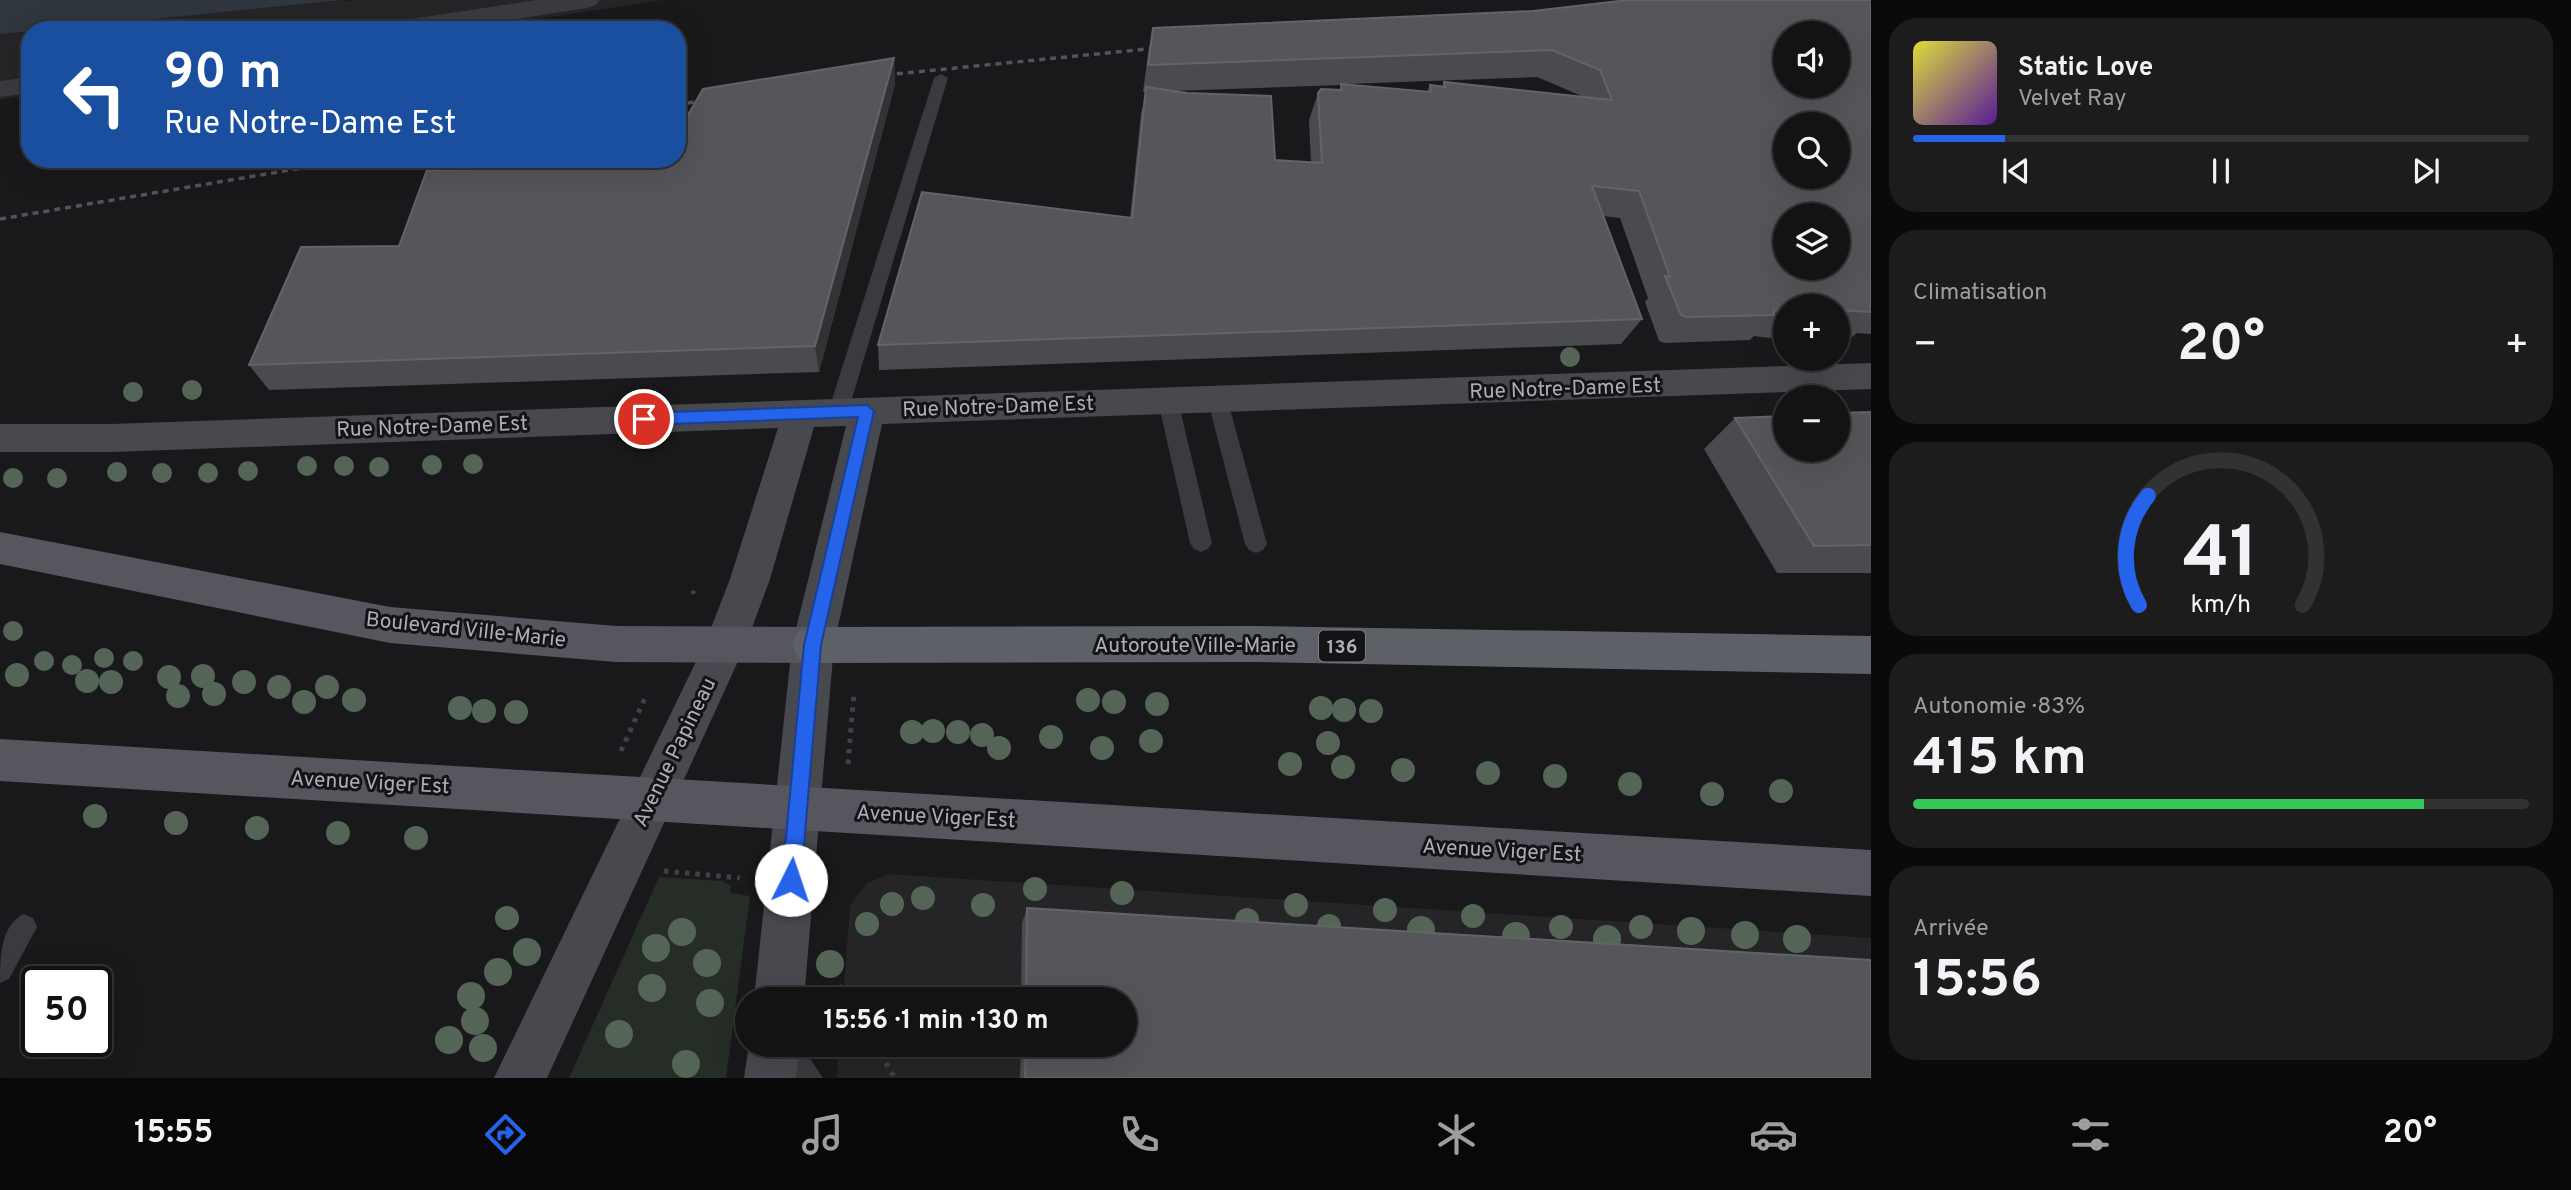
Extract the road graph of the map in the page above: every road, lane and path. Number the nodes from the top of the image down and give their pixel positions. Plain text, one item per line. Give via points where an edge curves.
1 (587, 0) edge
2 (450, 21) edge
3 (940, 78) dead end
4 (21, 86) edge
5 (0, 89) edge
6 (1871, 376) edge
7 (1217, 398) junction
8 (1168, 401) junction
9 (853, 411) junction
10 (800, 414) junction
11 (0, 438) edge
12 (1201, 543) dead end
13 (1256, 544) dead end
14 (0, 548) edge
15 (694, 586) dead end
16 (693, 594) dead end
17 (725, 644) junction
18 (813, 645) junction
19 (1871, 654) edge
20 (854, 693) dead end
21 (646, 696) dead end
22 (621, 751) dead end
23 (0, 760) edge
24 (848, 764) dead end
25 (652, 800) junction
26 (796, 809) junction
27 (660, 870) dead end
28 (1871, 873) edge
29 (740, 878) dead end
30 (24, 927) dead end
31 (0, 970) edge
32 (780, 987) edge
33 (773, 1057) edge
34 (793, 1057) edge
35 (882, 1057) edge
36 (520, 1078) edge
37 (770, 1078) edge
38 (809, 1078) edge
39 (895, 1078) edge

1 - 2 street
3 - 9 lane
4 - 5 street
6 - 7 main road, Rue Notre-Dame Est
7 - 8 main road, Rue Notre-Dame Est
7 - 13 lane
8 - 9 main road, Rue Notre-Dame Est
8 - 12 lane
9 - 10 main road, Rue Notre-Dame Est
9 - 18 main road
10 - 11 main road, Rue Notre-Dame Est
10 - 17 main road, Avenue Papineau via 750,579
14 - 17 main road, Boulevard Ville-Marie via 390,625 615,644
15 - 16 path
17 - 18 main road, Boulevard Ville-Marie
17 - 25 main road, Avenue Papineau
18 - 19 highway, Autoroute Ville-Marie / 136 via 1255,644
18 - 26 main road
20 - 24 path
21 - 22 path
23 - 25 main road, Avenue Viger Est
25 - 26 main road, Avenue Viger Est
25 - 36 main road, Avenue Papineau
26 - 28 main road, Avenue Viger Est
26 - 32 main road
27 - 29 path
30 - 31 lane
33 - 37 main road
34 - 38 lane
35 - 39 path

